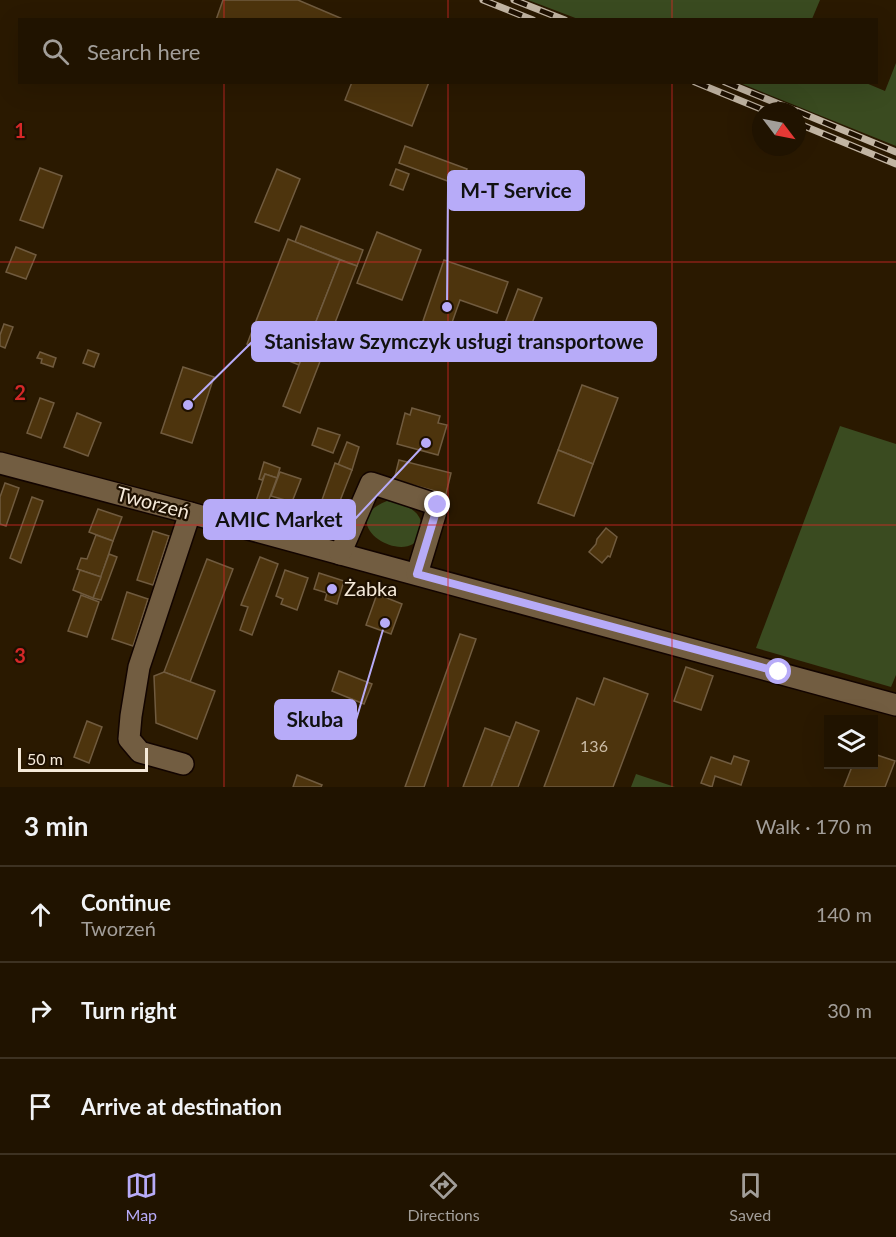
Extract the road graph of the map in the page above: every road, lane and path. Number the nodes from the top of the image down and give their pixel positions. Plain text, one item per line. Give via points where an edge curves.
1 (0, 463) edge
2 (190, 513) junction
3 (340, 554) junction
4 (417, 574) junction
5 (896, 705) edge
6 (183, 764) dead end

1 - 2 street, Tworzeń
2 - 3 street, Tworzeń
2 - 6 street via 139,667 129,739 141,752
3 - 4 street, Tworzeń
3 - 4 street via 371,483 438,505
4 - 5 street, Tworzeń

